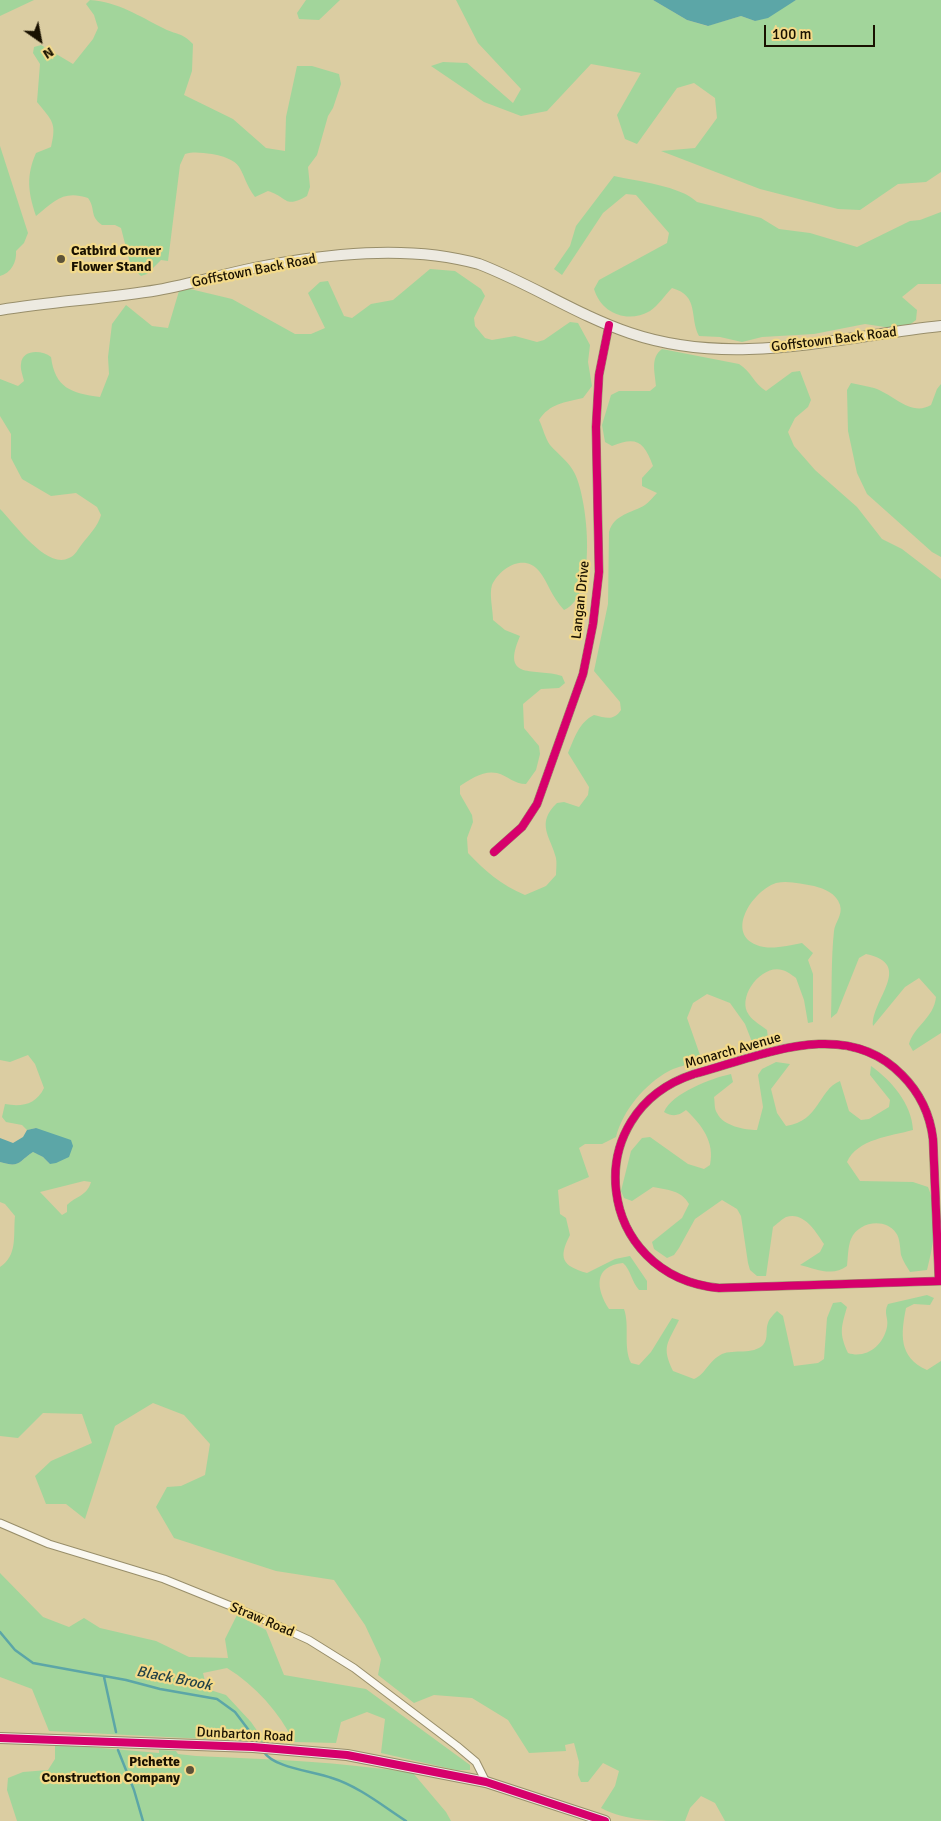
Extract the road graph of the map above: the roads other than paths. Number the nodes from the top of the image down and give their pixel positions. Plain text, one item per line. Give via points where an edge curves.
1 (0, 310) edge
2 (609, 325) junction
3 (941, 326) edge
4 (494, 852) dead end
5 (940, 1281) edge
6 (0, 1523) edge
7 (0, 1738) edge
8 (486, 1782) junction
9 (605, 1821) edge

1 - 2 main road, Goffstown Back Road via 146,292 286,262 373,254 415,254 481,264
2 - 3 main road, Goffstown Back Road via 670,344 764,350
2 - 4 street, Langan Drive via 599,375 596,427 598,572 593,625 583,674 537,804 522,826
5 - 5 street, Monarch Avenue via 719,1288 676,1278 640,1250 622,1218 615,1174 627,1130 655,1095 686,1077 807,1044 835,1043 870,1052 907,1080 930,1120
6 - 8 street, Straw Road via 48,1544 156,1576 309,1640 354,1668 457,1746 476,1762
7 - 8 main road, Dunbarton Road via 270,1748 347,1755
8 - 9 main road, Dunbarton Road

